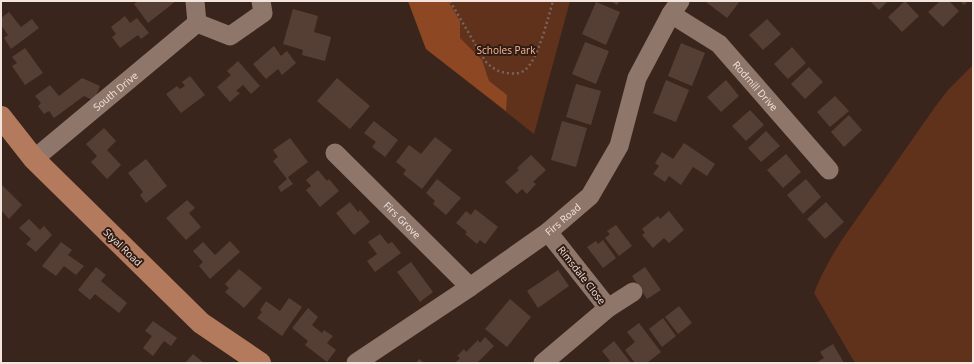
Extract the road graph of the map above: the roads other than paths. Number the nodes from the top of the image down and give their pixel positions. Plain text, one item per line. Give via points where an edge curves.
1 (195, 1) edge
2 (261, 1) edge
3 (675, 8) edge
4 (197, 23) junction
5 (1, 117) edge
6 (335, 153) dead end
7 (34, 159) junction
8 (830, 170) dead end
9 (548, 232) junction
10 (470, 287) junction
11 (633, 292) dead end
12 (608, 308) junction
13 (260, 363) edge
14 (356, 363) edge
15 (543, 363) edge

1 - 4 street
2 - 4 street via 263,13 230,36
3 - 8 street, Rodmill Drive via 720,44
3 - 9 street, Firs Road via 637,78 619,146 590,196
4 - 7 street, South Drive
5 - 7 main road, Styal Road
6 - 10 street, Firs Grove
7 - 13 main road, Styal Road via 201,323
9 - 10 street, Firs Road
9 - 12 street, Rimsdale Close
10 - 14 street, Firs Road
11 - 12 street
12 - 15 street, Rimsdale Close

